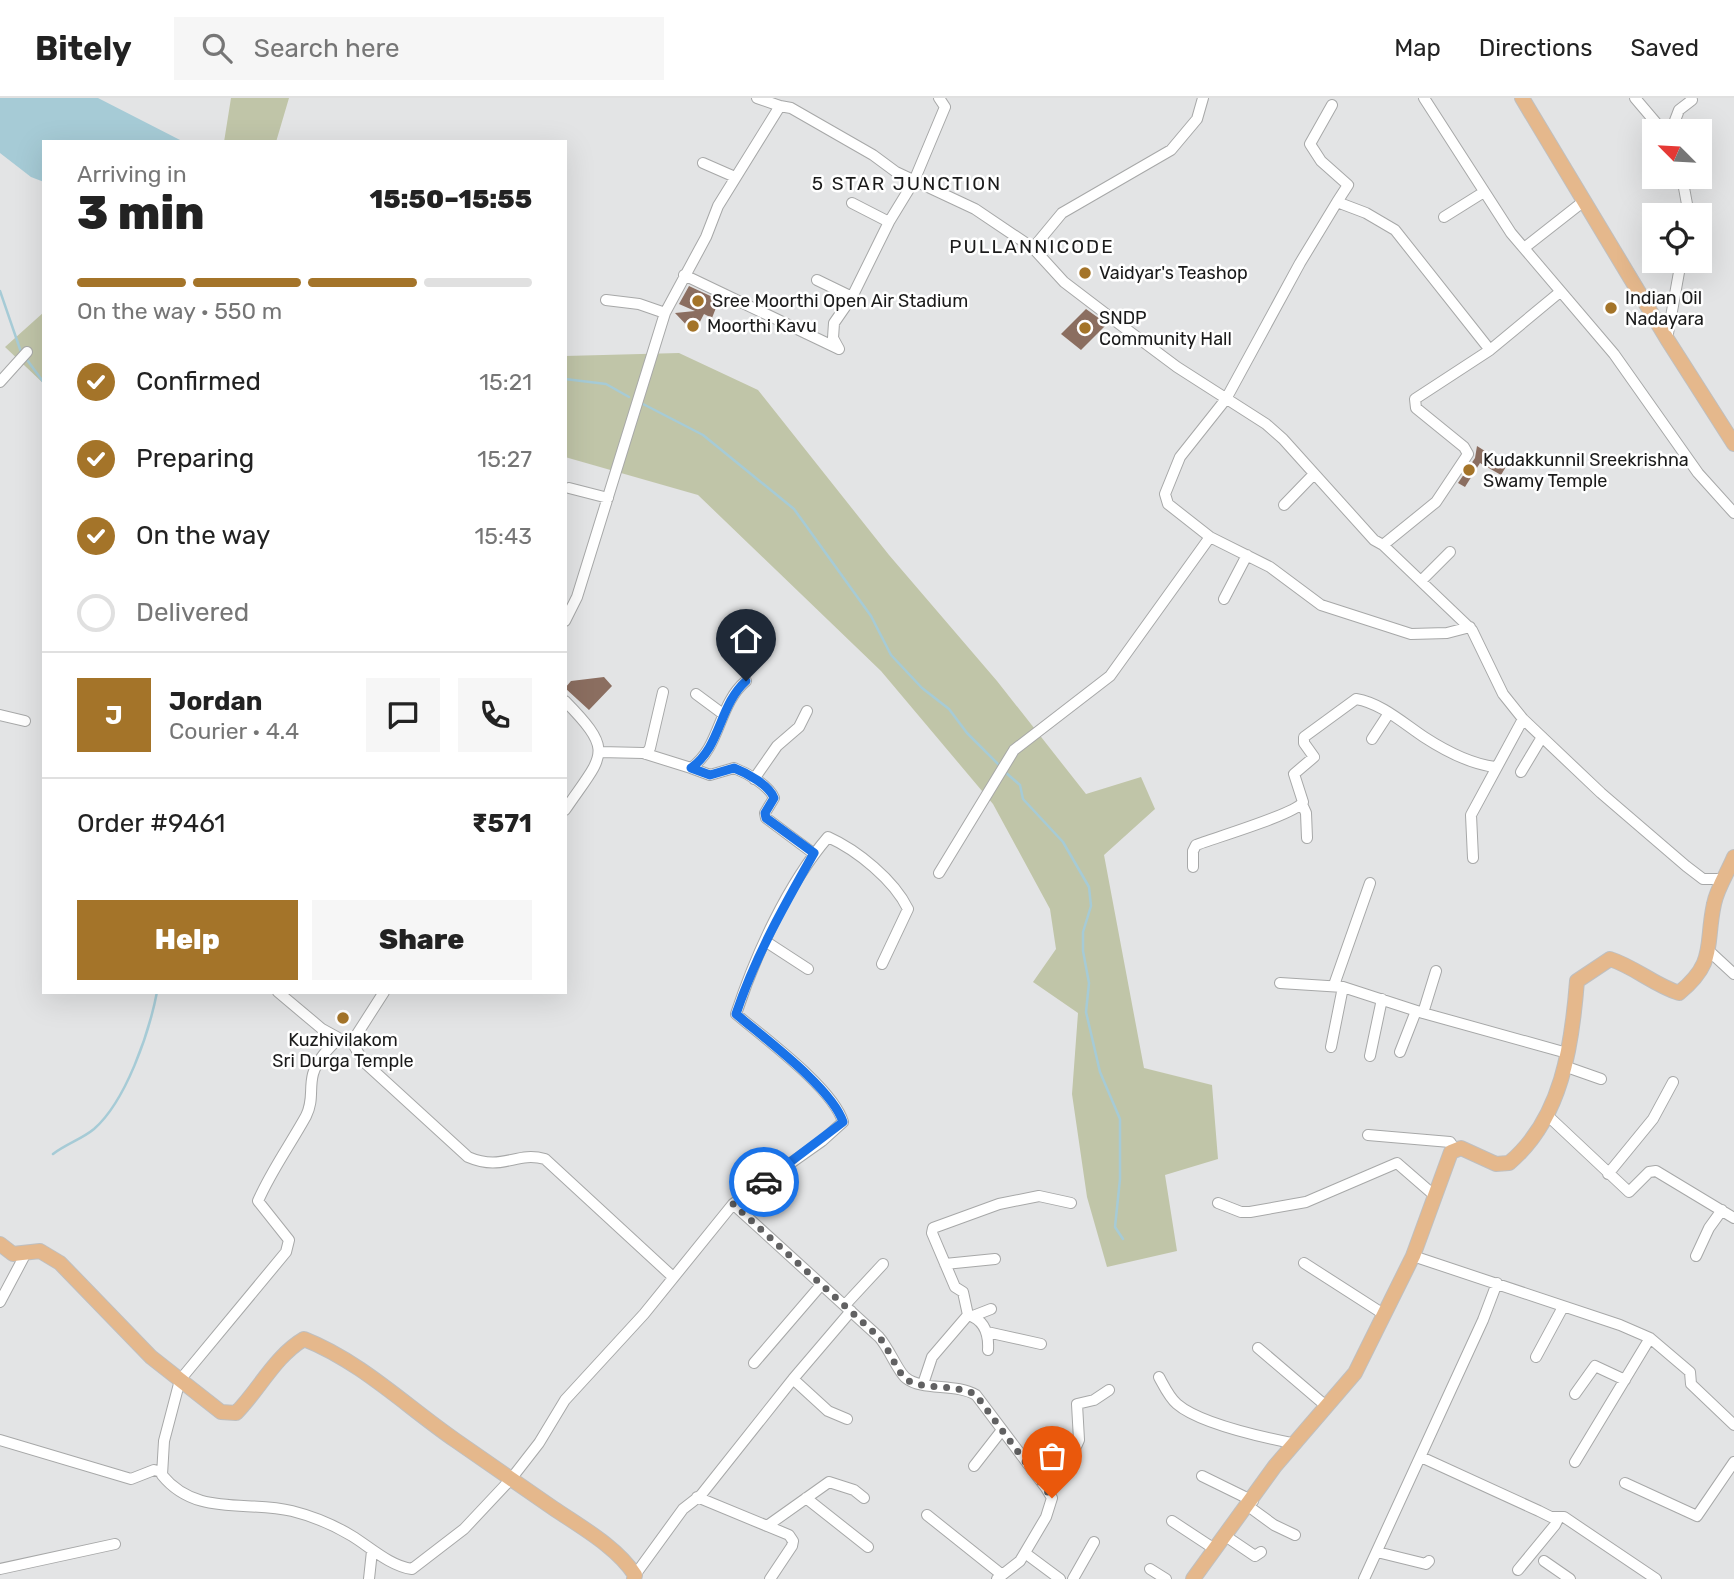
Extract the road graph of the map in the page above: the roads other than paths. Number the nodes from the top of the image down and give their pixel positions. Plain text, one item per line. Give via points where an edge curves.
1 (757, 98) edge
2 (939, 98) edge
3 (1203, 98) edge
4 (1424, 98) edge
5 (1522, 98) edge
6 (1635, 98) edge
7 (1692, 100) dead end
8 (1332, 105) dead end
9 (780, 106) junction
10 (1652, 119) edge
11 (1676, 119) edge
12 (704, 163) dead end
13 (735, 177) junction
14 (914, 181) junction
15 (1484, 192) junction
16 (1584, 201) junction
17 (1337, 202) junction
18 (852, 203) dead end
19 (1444, 217) dead end
20 (889, 222) junction
21 (1032, 248) junction
22 (1524, 248) junction
23 (1679, 273) edge
24 (684, 275) junction
25 (817, 280) dead end
26 (1560, 292) junction
27 (852, 297) junction
28 (606, 300) dead end
29 (665, 313) junction
30 (1667, 340) junction
31 (1490, 350) junction
32 (27, 352) dead end
33 (0, 382) edge
34 (1226, 399) junction
35 (1734, 444) edge
36 (1314, 474) junction
37 (569, 488) dead end
38 (607, 498) junction
39 (1284, 505) dead end
40 (1734, 513) edge
41 (1210, 537) junction
42 (1383, 545) junction
43 (1450, 552) dead end
44 (1247, 555) junction
45 (1421, 580) junction
46 (1224, 599) dead end
47 (567, 617) edge
48 (1469, 628) junction
49 (746, 681) dead end
50 (663, 692) dead end
51 (696, 694) dead end
52 (567, 703) edge
53 (807, 711) dead end
54 (1389, 713) junction
55 (723, 714) junction
56 (0, 715) edge
57 (1523, 719) junction
58 (25, 721) dead end
59 (1542, 737) junction
60 (1372, 739) dead end
61 (600, 752) junction
62 (646, 754) junction
63 (1495, 767) junction
64 (691, 768) junction
65 (1521, 772) dead end
66 (754, 779) junction
67 (1302, 804) junction
68 (567, 807) edge
69 (1307, 838) dead end
70 (814, 853) junction
71 (1734, 857) edge
72 (1473, 858) dead end
73 (1193, 867) dead end
74 (939, 873) dead end
75 (1724, 879) junction
76 (1370, 883) dead end
77 (765, 941) junction
78 (1708, 950) junction
79 (882, 964) dead end
80 (808, 969) dead end
81 (1436, 971) dead end
82 (1734, 974) edge
83 (1280, 983) dead end
84 (1338, 986) junction
85 (281, 994) edge
86 (383, 994) edge
87 (1382, 999) junction
88 (1420, 1012) junction
89 (338, 1039) junction
90 (352, 1042) junction
91 (1331, 1047) dead end
92 (1400, 1052) dead end
93 (1370, 1056) dead end
94 (1566, 1060) junction
95 (1601, 1079) dead end
96 (1672, 1082) dead end
97 (1547, 1115) junction
98 (1368, 1135) dead end
99 (1455, 1149) junction
100 (1608, 1174) junction
101 (1435, 1196) junction
102 (1071, 1203) dead end
103 (1218, 1203) dead end
104 (733, 1204) junction
105 (1722, 1210) junction
106 (1734, 1218) edge
107 (0, 1244) edge
108 (26, 1253) junction
109 (1413, 1256) junction
110 (1696, 1256) dead end
111 (995, 1259) dead end
112 (1304, 1263) dead end
113 (883, 1264) dead end
114 (945, 1264) junction
115 (673, 1277) junction
116 (1497, 1283) junction
117 (821, 1285) junction
118 (0, 1302) edge
119 (1563, 1307) junction
120 (848, 1308) junction
121 (991, 1309) dead end
122 (1385, 1314) junction
123 (970, 1315) junction
124 (986, 1332) junction
125 (1650, 1338) junction
126 (1041, 1344) dead end
127 (1258, 1348) dead end
128 (988, 1350) dead end
129 (1536, 1357) dead end
130 (754, 1363) dead end
131 (1160, 1377) dead end
132 (793, 1379) junction
133 (180, 1380) junction
134 (1625, 1380) junction
135 (923, 1384) junction
136 (1109, 1390) dead end
137 (1575, 1394) dead end
138 (1326, 1406) junction
139 (847, 1419) dead end
140 (1734, 1425) edge
141 (1002, 1430) junction
142 (0, 1440) edge
143 (1296, 1444) junction
144 (1421, 1457) junction
145 (1575, 1462) dead end
146 (1734, 1462) edge
147 (974, 1466) dead end
148 (162, 1472) junction
149 (1202, 1476) dead end
150 (511, 1479) junction
151 (1625, 1483) dead end
152 (1046, 1489) junction
153 (698, 1497) junction
154 (806, 1498) junction
155 (864, 1498) dead end
156 (1250, 1503) junction
157 (927, 1515) dead end
158 (1559, 1517) junction
159 (1172, 1521) dead end
160 (767, 1526) junction
161 (1224, 1535) junction
162 (1295, 1535) dead end
163 (1094, 1542) dead end
164 (115, 1544) dead end
165 (868, 1547) dead end
166 (1213, 1548) junction
167 (372, 1551) junction
168 (1261, 1552) dead end
169 (1377, 1552) junction
170 (1025, 1553) junction
171 (1429, 1561) dead end
172 (1544, 1561) dead end
173 (0, 1569) edge
174 (1150, 1569) dead end
175 (1518, 1570) dead end
176 (1640, 1574) edge
177 (635, 1577) edge
178 (999, 1577) edge
179 (369, 1579) edge
180 (771, 1579) edge
181 (1060, 1579) edge
182 (1073, 1579) edge
183 (1166, 1579) edge
184 (1193, 1579) edge
185 (1364, 1579) edge
186 (1570, 1579) edge
187 (1657, 1579) edge

1 - 9 street
2 - 14 street via 945,107
3 - 21 street via 1197,119 1171,150 1062,212
4 - 15 street
5 - 16 main road
6 - 10 street
7 - 11 street
8 - 17 street via 1310,144 1348,185
9 - 13 street
9 - 14 street via 825,127
12 - 13 street
13 - 24 street
14 - 20 street
14 - 21 street via 975,209
15 - 19 street
15 - 22 street
16 - 22 street
16 - 30 main road
17 - 31 street via 1395,230
17 - 34 street
18 - 20 street
20 - 27 street
21 - 34 street via 1075,290
22 - 26 street
23 - 30 street
24 - 27 street via 839,349 832,332 834,323
24 - 29 street
25 - 27 street
26 - 31 street
26 - 40 street via 1614,354 1698,473
28 - 29 street
29 - 38 street
30 - 35 main road
31 - 42 street via 1415,399 1416,408 1468,454 1436,502
32 - 33 street
34 - 36 street via 1266,424
34 - 41 street via 1180,457 1164,494 1168,505
36 - 39 street
36 - 42 street
37 - 38 street
38 - 47 street
41 - 44 street
41 - 74 street via 1110,676 1014,750
42 - 45 street
43 - 45 street
44 - 46 street
44 - 48 street via 1321,605 1351,615 1411,634
45 - 48 street
48 - 57 street via 1503,694
49 - 55 street
50 - 62 street
51 - 55 street
52 - 61 street via 596,735
53 - 66 street via 799,727 777,746
54 - 60 street
54 - 63 street via 1451,752
54 - 67 street via 1356,699 1307,734 1304,743 1314,757 1294,774
55 - 64 street via 718,734
56 - 58 street
57 - 59 street
57 - 63 street
59 - 65 street
59 - 75 street via 1686,866 1703,879
61 - 62 street
61 - 68 street
62 - 64 street
63 - 72 street via 1471,815
64 - 66 street via 710,775 734,768
66 - 70 street via 773,793 766,818
67 - 69 street
67 - 73 street via 1196,845
70 - 77 street
70 - 79 street via 828,837 839,842 902,896 908,909
71 - 75 main road
75 - 78 main road via 1714,903
76 - 84 street
77 - 80 street
77 - 104 street via 736,1014 811,1081 843,1122
78 - 82 street
78 - 94 main road via 1697,978 1679,993 1610,958 1577,981
81 - 88 street
83 - 84 street
84 - 87 street
84 - 91 street
85 - 89 street
86 - 90 street
87 - 88 street
87 - 93 street
88 - 92 street
88 - 94 street
89 - 90 street
89 - 133 street via 313,1074 307,1113 258,1201 289,1240 286,1252
90 - 115 street via 363,1061 468,1157 486,1164 534,1156 545,1159
94 - 95 street
94 - 97 main road
96 - 100 street via 1653,1119
97 - 99 main road via 1509,1163 1496,1164 1461,1147
97 - 100 street
98 - 99 street via 1450,1142
99 - 101 main road
100 - 105 street via 1629,1192 1649,1172 1656,1171
101 - 103 street via 1397,1163 1306,1202 1250,1212
101 - 109 main road
102 - 114 street via 1039,1196 999,1204 935,1227 932,1233
104 - 115 street
104 - 117 street
105 - 106 street
105 - 110 street
107 - 108 main road via 13,1254
108 - 118 street
108 - 133 main road via 40,1251 60,1263 151,1357
109 - 116 street
109 - 122 main road
111 - 114 street
112 - 122 street
113 - 120 street
114 - 123 street
115 - 150 street via 565,1400
116 - 119 street
116 - 144 street
117 - 120 street
117 - 130 street
119 - 125 street
119 - 129 street
120 - 132 street
120 - 135 street via 889,1348 905,1378
121 - 123 street
122 - 138 main road via 1355,1373
123 - 124 street
123 - 135 street via 932,1357
124 - 126 street
124 - 128 street
125 - 134 street
125 - 140 street via 1690,1371 1691,1384
127 - 138 street
131 - 143 street via 1176,1404 1189,1413
132 - 139 street via 828,1411
132 - 153 street
133 - 148 street via 164,1441
133 - 150 main road via 221,1412 236,1413 289,1348 304,1339 382,1385
134 - 137 street via 1595,1366
134 - 145 street
135 - 141 street via 961,1388 976,1395
136 - 152 street via 1077,1404 1079,1440 1069,1462
138 - 143 main road
141 - 147 street
141 - 152 street
142 - 148 street via 131,1479 154,1469
143 - 156 main road
144 - 158 street
144 - 169 street
146 - 151 street via 1697,1516
148 - 167 street via 171,1486 196,1502 292,1511 331,1525
149 - 156 street
150 - 167 street via 464,1529 412,1569
150 - 177 main road via 628,1563
152 - 170 street via 1052,1498 1046,1517
153 - 160 street
153 - 177 street via 683,1509
154 - 155 street via 829,1482
154 - 160 street
154 - 165 street
156 - 161 main road
156 - 162 street
157 - 178 street
158 - 175 street
158 - 176 street
159 - 166 street
160 - 180 street via 793,1541
161 - 166 main road
161 - 168 street via 1255,1556
163 - 182 street
164 - 173 street
166 - 184 main road
167 - 179 street
169 - 171 street
169 - 185 street
170 - 178 street
170 - 181 street
172 - 186 street
174 - 183 street
176 - 187 street

